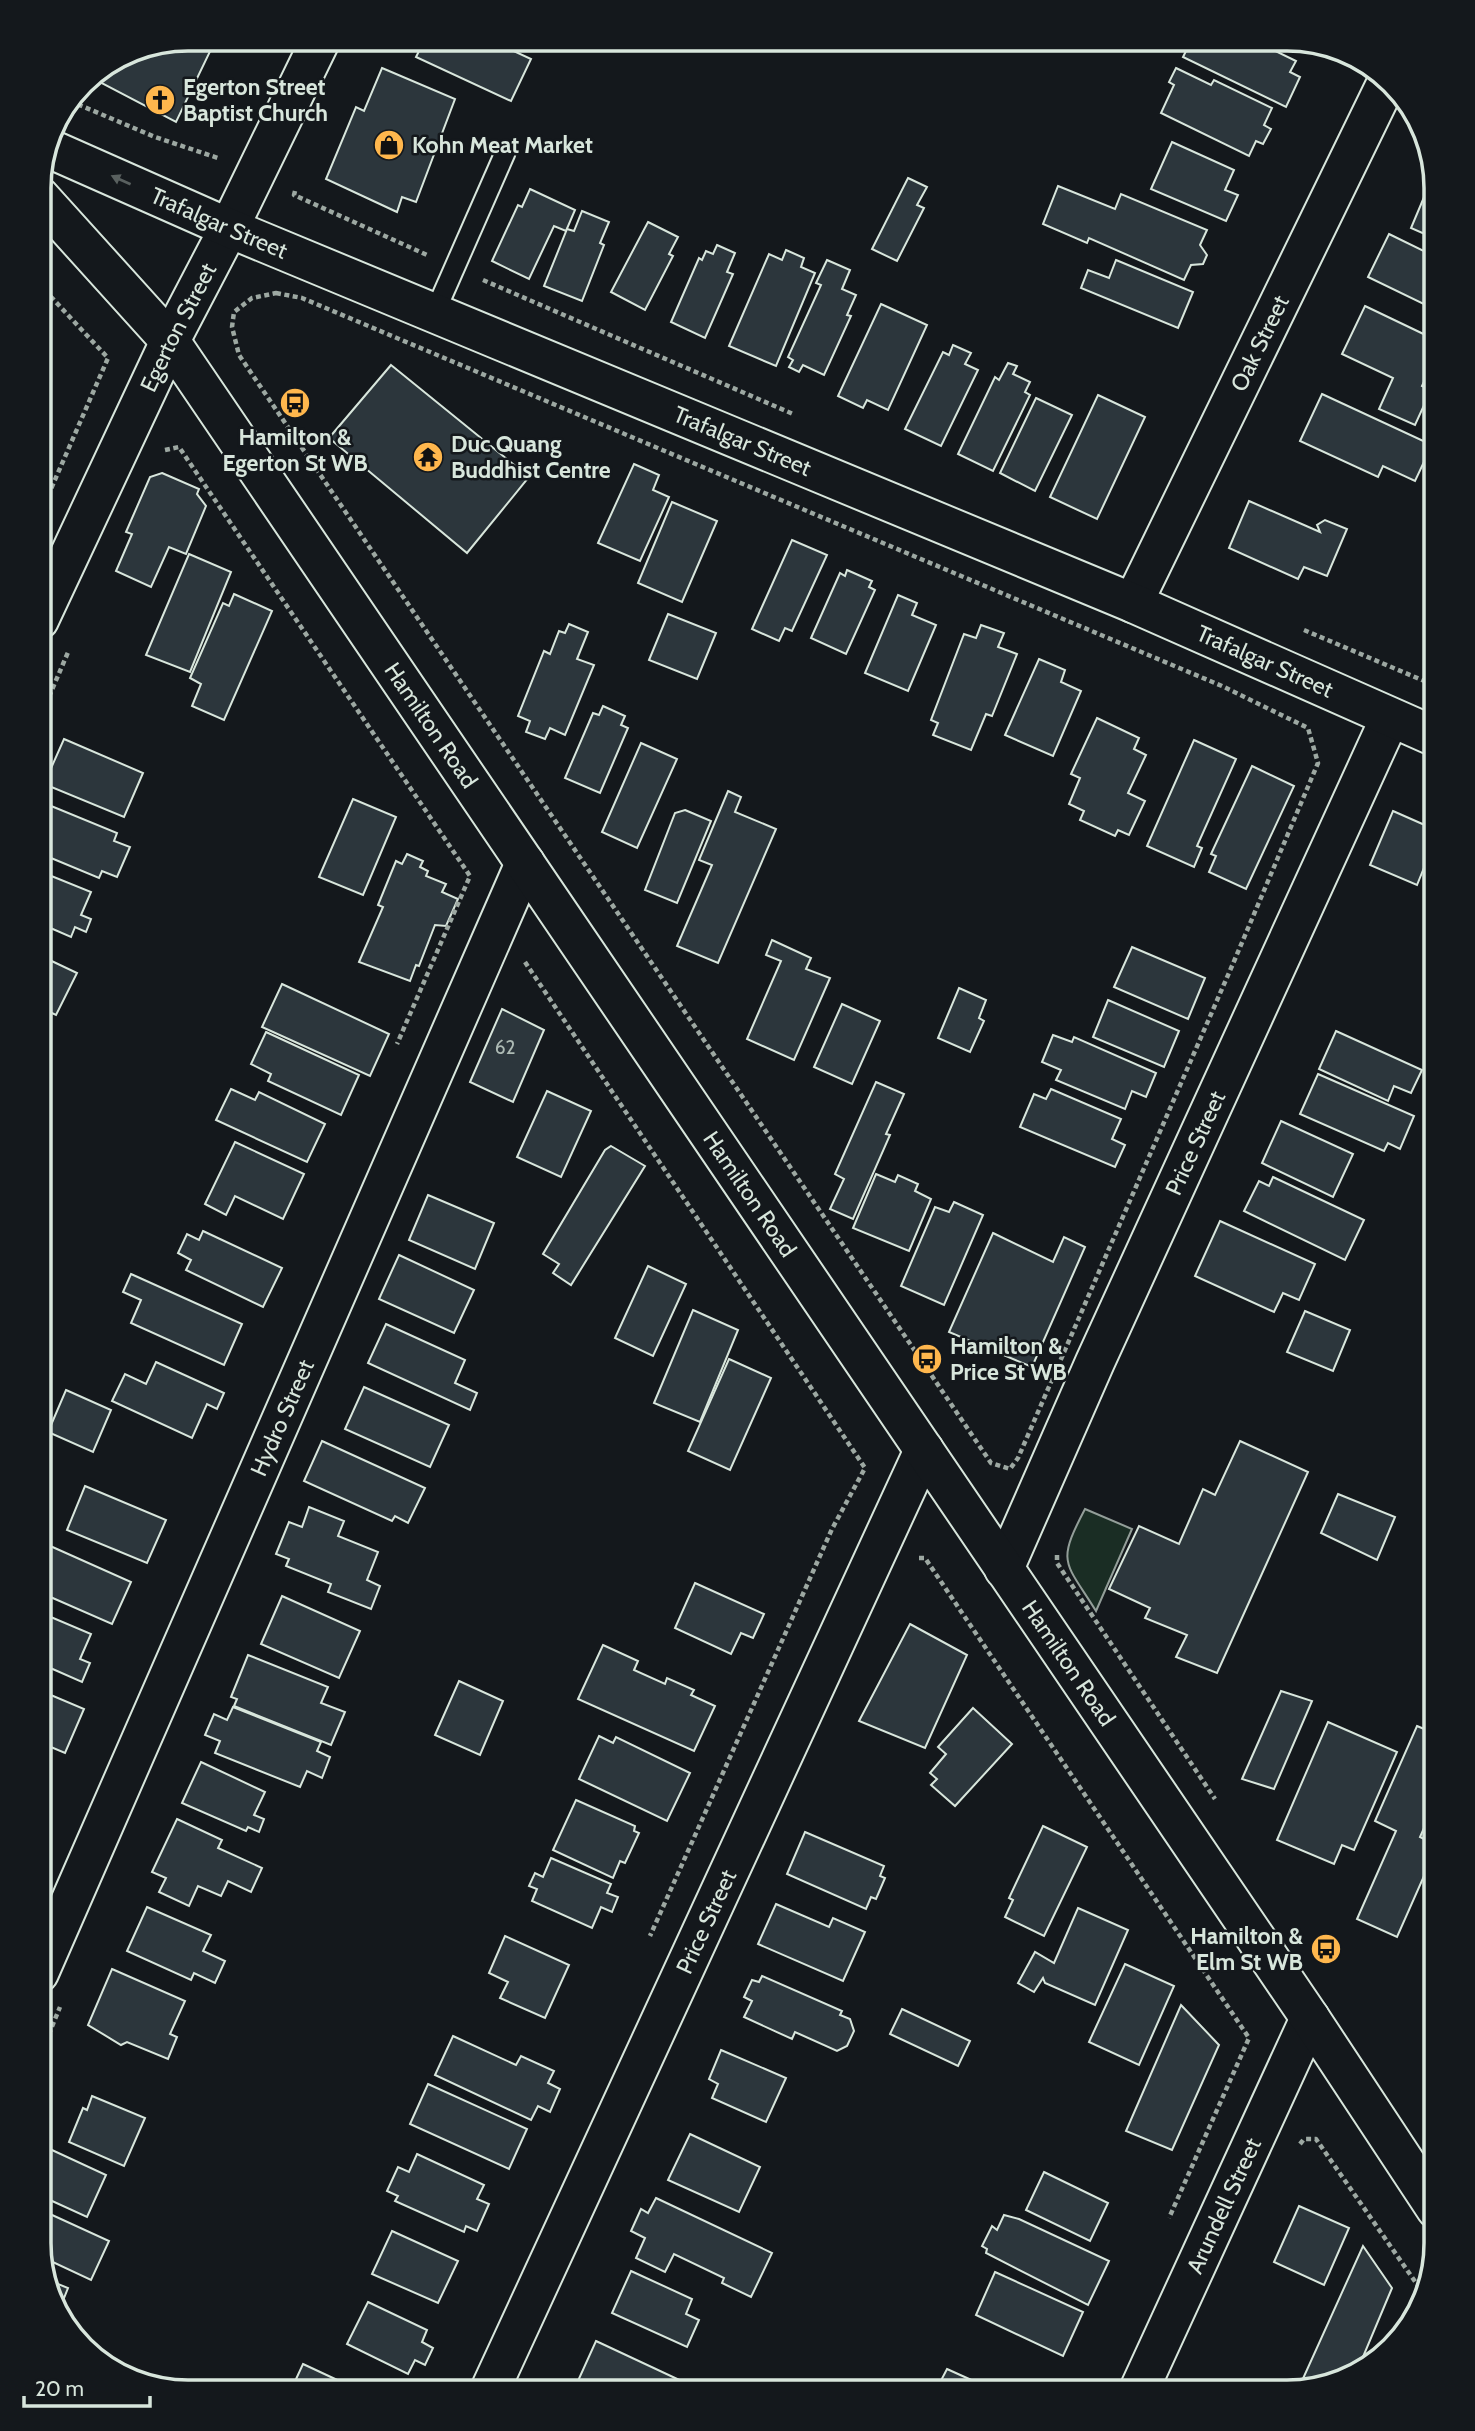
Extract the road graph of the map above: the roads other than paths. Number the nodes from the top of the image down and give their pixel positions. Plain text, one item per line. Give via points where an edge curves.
1 (315, 51) edge
2 (1383, 91) edge
3 (56, 151) edge
4 (505, 153) dead end
5 (51, 209) edge
6 (229, 228) junction
7 (435, 312) junction
8 (170, 341) junction
9 (51, 594) edge
10 (1133, 603) junction
11 (1390, 718) junction
12 (1424, 732) edge
13 (525, 863) junction
14 (924, 1450) junction
15 (1004, 1569) junction
16 (51, 1943) edge
17 (1310, 2018) junction
18 (1424, 2189) edge
19 (495, 2380) edge
20 (1144, 2380) edge

1 - 6 street, Egerton Street
2 - 10 street, Oak Street
6 -> 3 street, Trafalgar Street
4 - 7 lane
5 - 8 street, Hamilton Road
6 - 7 street, Trafalgar Street
6 - 8 street, Egerton Street
7 - 10 street, Trafalgar Street
8 - 9 street, Egerton Street
8 - 13 street, Hamilton Road
10 - 11 street, Trafalgar Street
11 - 12 street, Trafalgar Street
11 - 15 street, Price Street
13 - 14 street, Hamilton Road
13 - 16 street, Hydro Street
14 - 15 street, Hamilton Road
14 - 19 street, Price Street
15 - 17 street, Hamilton Road
17 - 18 street, Hamilton Road
17 - 20 street, Arundell Street

